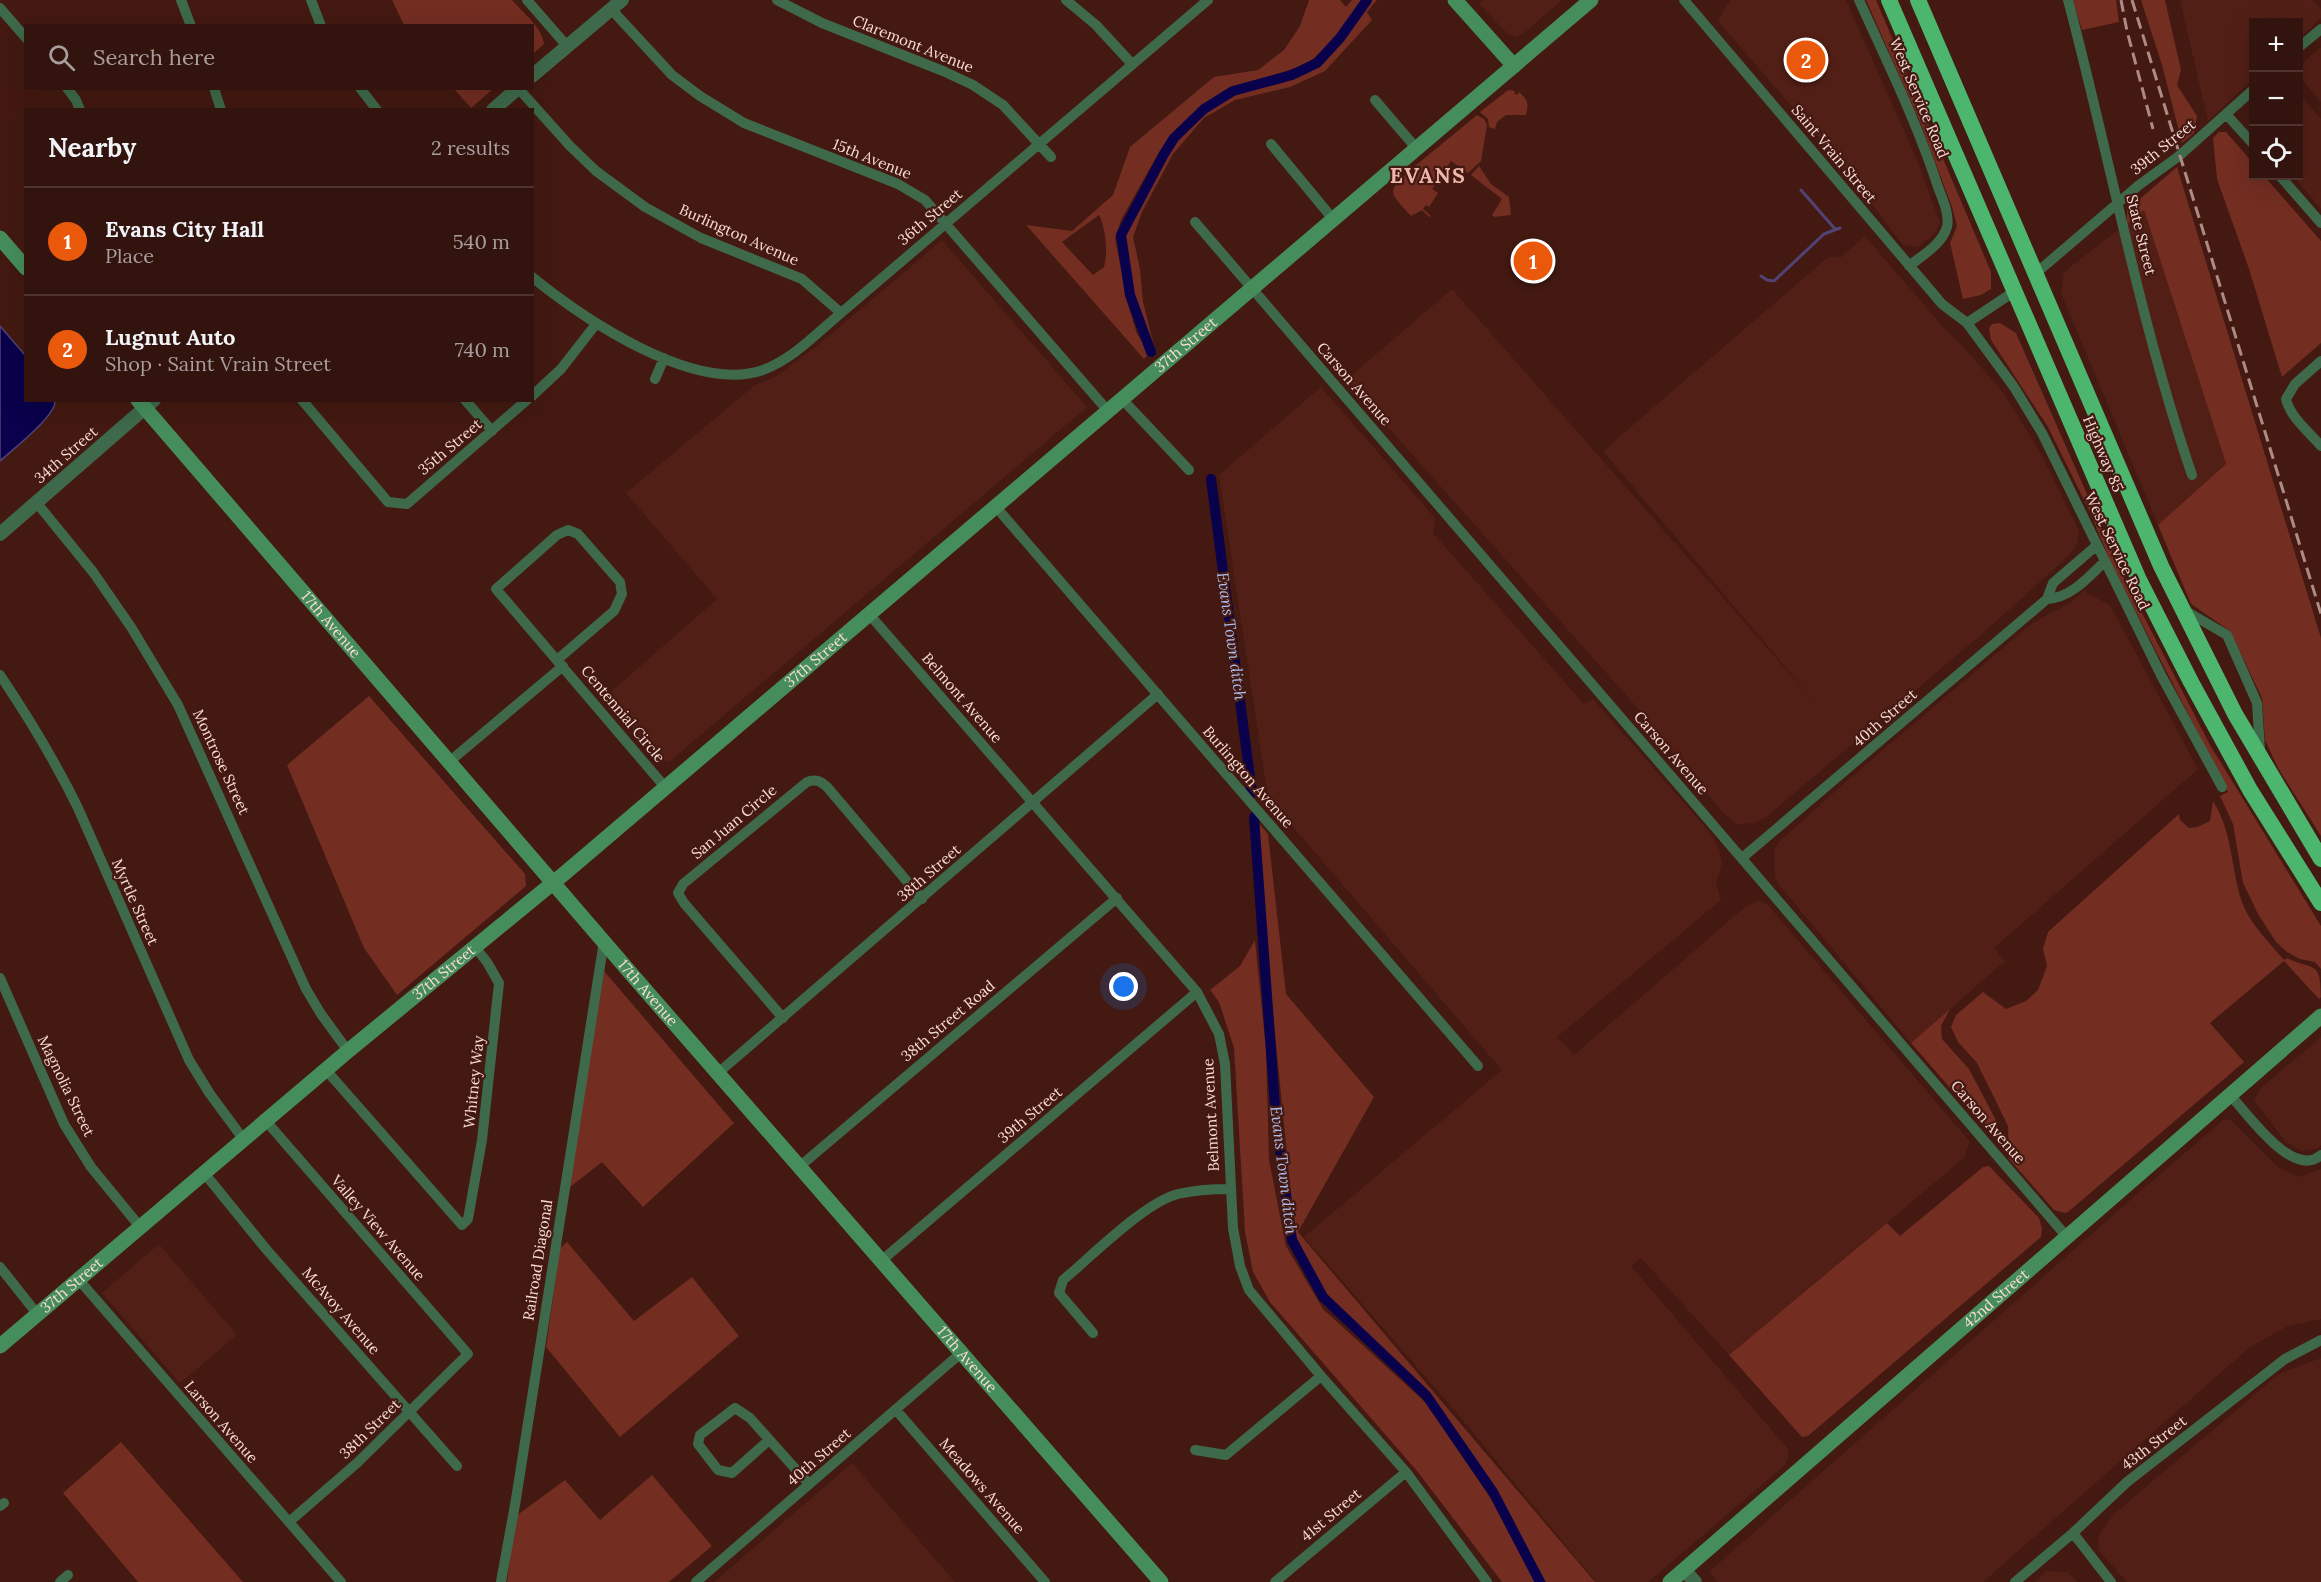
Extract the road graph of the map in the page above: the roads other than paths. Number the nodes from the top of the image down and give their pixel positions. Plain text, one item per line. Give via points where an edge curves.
1 (181, 0) edge
2 (311, 0) edge
3 (527, 0) edge
4 (622, 0) edge
5 (777, 0) edge
6 (1066, 0) edge
7 (1208, 0) edge
8 (1455, 0) edge
9 (1591, 0) edge
10 (1684, 0) edge
11 (1859, 0) edge
12 (1889, 0) edge
13 (1918, 0) edge
14 (2068, 0) edge
15 (0, 8) edge
16 (611, 9) junction
17 (189, 24) edge
18 (320, 24) edge
19 (2321, 29) edge
20 (24, 36) edge
21 (2303, 44) edge
22 (567, 46) junction
23 (1132, 64) junction
24 (1514, 66) junction
25 (534, 74) edge
26 (68, 90) edge
27 (215, 90) edge
28 (362, 90) edge
29 (516, 90) edge
30 (520, 90) edge
31 (2249, 93) edge
32 (1375, 99) dead end
33 (79, 108) edge
34 (220, 108) edge
35 (375, 108) edge
36 (495, 108) edge
37 (2226, 114) junction
38 (2249, 140) edge
39 (1039, 144) junction
40 (1271, 144) dead end
41 (1416, 148) junction
42 (1052, 157) dead end
43 (2283, 180) edge
44 (2117, 203) junction
45 (1334, 219) junction
46 (1195, 222) dead end
47 (946, 223) junction
48 (2321, 223) edge
49 (0, 238) edge
50 (24, 266) edge
51 (1909, 266) junction
52 (2035, 274) junction
53 (534, 278) edge
54 (1252, 289) junction
55 (2015, 291) junction
56 (841, 313) junction
57 (1967, 323) junction
58 (596, 324) junction
59 (664, 358) junction
60 (2321, 361) edge
61 (654, 379) dead end
62 (534, 394) edge
63 (1122, 399) junction
64 (304, 402) edge
65 (467, 402) edge
66 (525, 402) edge
67 (145, 403) edge
68 (1108, 411) junction
69 (492, 431) junction
70 (2321, 446) edge
71 (1189, 471) dead end
72 (2192, 475) dead end
73 (36, 502) junction
74 (996, 507) junction
75 (0, 534) edge
76 (2096, 546) junction
77 (2104, 562) junction
78 (2047, 599) junction
79 (2182, 608) junction
80 (870, 614) junction
81 (560, 663) junction
82 (0, 675) edge
83 (1158, 694) junction
84 (2261, 759) junction
85 (449, 762) junction
86 (665, 787) junction
87 (2222, 787) dead end
88 (1034, 803) junction
89 (1742, 858) junction
90 (2321, 859) edge
91 (553, 883) junction
92 (1117, 898) junction
93 (922, 899) junction
94 (2321, 903) edge
95 (604, 941) junction
96 (475, 947) junction
97 (0, 978) edge
98 (1197, 992) junction
99 (2321, 1016) edge
100 (783, 1018) junction
101 (348, 1052) junction
102 (1478, 1066) dead end
103 (326, 1070) junction
104 (718, 1073) junction
105 (2230, 1095) junction
106 (266, 1121) junction
107 (244, 1140) junction
108 (2321, 1155) edge
109 (799, 1167) junction
110 (205, 1174) junction
111 (1229, 1189) junction
112 (141, 1228) junction
113 (2067, 1237) junction
114 (881, 1261) junction
115 (0, 1267) edge
116 (79, 1280) junction
117 (38, 1315) junction
118 (1093, 1333) dead end
119 (2321, 1340) edge
120 (0, 1346) edge
121 (961, 1353) junction
122 (468, 1354) joint
123 (1321, 1376) junction
124 (896, 1410) junction
125 (409, 1412) junction
126 (769, 1440) junction
127 (1195, 1450) dead end
128 (458, 1466) dead end
129 (1406, 1472) junction
130 (809, 1484) junction
131 (289, 1522) junction
132 (2073, 1533) junction
133 (1684, 1570) junction
134 (1481, 1580) edge
135 (341, 1582) edge
136 (501, 1582) edge
137 (696, 1582) edge
138 (1045, 1582) edge
139 (1161, 1582) edge
140 (1275, 1582) edge
141 (1670, 1582) edge
142 (1695, 1582) edge
143 (2015, 1582) edge
144 (2111, 1582) edge

1 - 17 street
2 - 18 street
3 - 22 street
4 - 16 street
5 - 39 street, Claremont Avenue via 822,23 973,85 1003,105
6 - 23 street
7 - 23 street, 36th Street
8 - 24 main road
9 - 24 main road, 37th Street
10 - 51 street, Saint Vrain Street
11 - 51 street, West Service Road via 1906,100 1946,208 1947,226 1938,243
12 - 55 highway, Highway 85
13 - 52 highway, Highway 85
14 - 44 street, State Street
15 - 20 street
16 - 22 street
16 - 47 street, 15th Avenue via 672,75 700,96 744,123 918,194
19 - 21 street
22 - 25 street
23 - 39 street, 36th Street
24 - 41 main road, 37th Street
26 - 33 street
27 - 34 street
28 - 35 street
29 - 36 street
30 - 56 street, Burlington Avenue via 596,171 645,207 701,238 802,279
31 - 37 street, 39th Street
32 - 41 street
37 - 38 street
37 - 44 street, 39th Street
39 - 42 street, Claremont Avenue
39 - 47 street, 36th Street
40 - 45 street
41 - 45 main road, 37th Street
43 - 48 street
44 - 52 street, 39th Street
44 - 72 street, State Street via 2162,382
45 - 54 main road, 37th Street
46 - 54 street, Carson Avenue
47 - 56 street, 36th Street
47 - 68 street, 15th Avenue
49 - 50 main road
51 - 57 street, Saint Vrain Street via 1942,304
52 - 79 highway, Highway 85
53 - 58 street
54 - 63 main road, 37th Street
54 - 89 street, Carson Avenue
55 - 57 street
55 - 94 highway, Highway 85 via 2118,536 2165,633 2250,790
56 - 59 street, 36th Street via 784,360 761,371 721,375
57 - 76 street, West Service Road via 2042,433
58 - 59 street
58 - 62 street via 561,369
59 - 61 street
60 - 70 street via 2286,399
63 - 68 main road, 37th Street
63 - 71 street
64 - 69 street, 35th Street via 388,502 407,504
65 - 69 street
66 - 69 street, 35th Street
67 - 73 street, 34th Street
67 - 85 main road, 17th Avenue
68 - 74 main road, 37th Street
73 - 75 street, 34th Street
73 - 101 street, Montrose Street via 93,572 162,676 196,742 306,989
74 - 80 main road, 37th Street
74 - 83 street, Burlington Avenue
76 - 77 street, West Service Road
76 - 78 street, 40th Street via 2057,579
77 - 78 street, 40th Street via 2060,598
77 - 87 street, West Service Road
78 - 89 street, 40th Street
79 - 84 highway, Highway 85
79 - 84 street via 2226,635 2257,703
80 - 86 main road, 37th Street
80 - 88 street, Belmont Avenue
81 - 81 street, Centennial Circle via 496,589 557,535 568,530 578,534 620,582 622,594 614,611
81 - 85 street
81 - 86 street, Centennial Circle
82 - 107 street, Myrtle Street via 60,770 189,1060
83 - 88 street, 38th Street
83 - 102 street, Burlington Avenue
84 - 90 highway, Highway 85
85 - 91 main road, 17th Avenue
86 - 91 main road, 37th Street
88 - 92 street, Belmont Avenue
88 - 93 street, 38th Street
89 - 113 street, Carson Avenue
91 - 95 main road, 17th Avenue
91 - 96 main road, 37th Street
92 - 98 street, Belmont Avenue
92 - 109 street, 38th Street Road
93 - 100 street, 38th Street
93 - 100 street, San Juan Circle via 828,788 813,779 683,884 678,893 684,903
95 - 104 main road, 17th Avenue
95 - 136 street, Railroad Diagonal
96 - 101 main road, 37th Street
96 - 103 street, Whitney Way via 499,983 482,1140 468,1219 462,1225
97 - 112 street, Magnolia Street via 64,1124 91,1167
98 - 111 street, Belmont Avenue via 1213,1018 1225,1064
98 - 114 street, 39th Street
99 - 105 main road, 42nd Street
100 - 104 street, 38th Street
101 - 103 main road, 37th Street
103 - 106 main road, 37th Street
104 - 109 main road, 17th Avenue
105 - 108 street via 2284,1153 2306,1161 2315,1161
105 - 113 main road, 42nd Street
106 - 107 main road, 37th Street
106 - 122 street, Valley View Avenue
107 - 110 main road, 37th Street
109 - 114 main road, 17th Avenue
110 - 112 main road, 37th Street
110 - 125 street, McAvoy Avenue
111 - 118 street via 1178,1194 1163,1200 1063,1280 1059,1293
111 - 123 street, Belmont Avenue via 1239,1266 1249,1290
112 - 116 main road, 37th Street
113 - 133 main road, 42nd Street
114 - 121 main road, 17th Avenue
115 - 117 street
116 - 117 main road, 37th Street
116 - 131 street, Larson Avenue
117 - 120 main road, 37th Street
119 - 132 street, 43th Street via 2284,1359 2127,1482
121 - 124 street, 40th Street
121 - 139 main road, 17th Avenue
122 - 125 street, 38th Street
123 - 127 street via 1226,1455
123 - 129 street, Belmont Avenue
124 - 130 street, 40th Street
124 - 138 street, Meadows Avenue
125 - 128 street, McAvoy Avenue
125 - 131 street, 38th Street
126 - 126 street via 732,1473 718,1470 698,1444 700,1435 735,1408
126 - 130 street
129 - 134 street, Belmont Avenue
129 - 140 street, 41st Street
130 - 137 street, 40th Street
131 - 135 street, Larson Avenue
132 - 143 street, 43th Street
132 - 144 street
133 - 141 main road, 42nd Street
133 - 142 street

